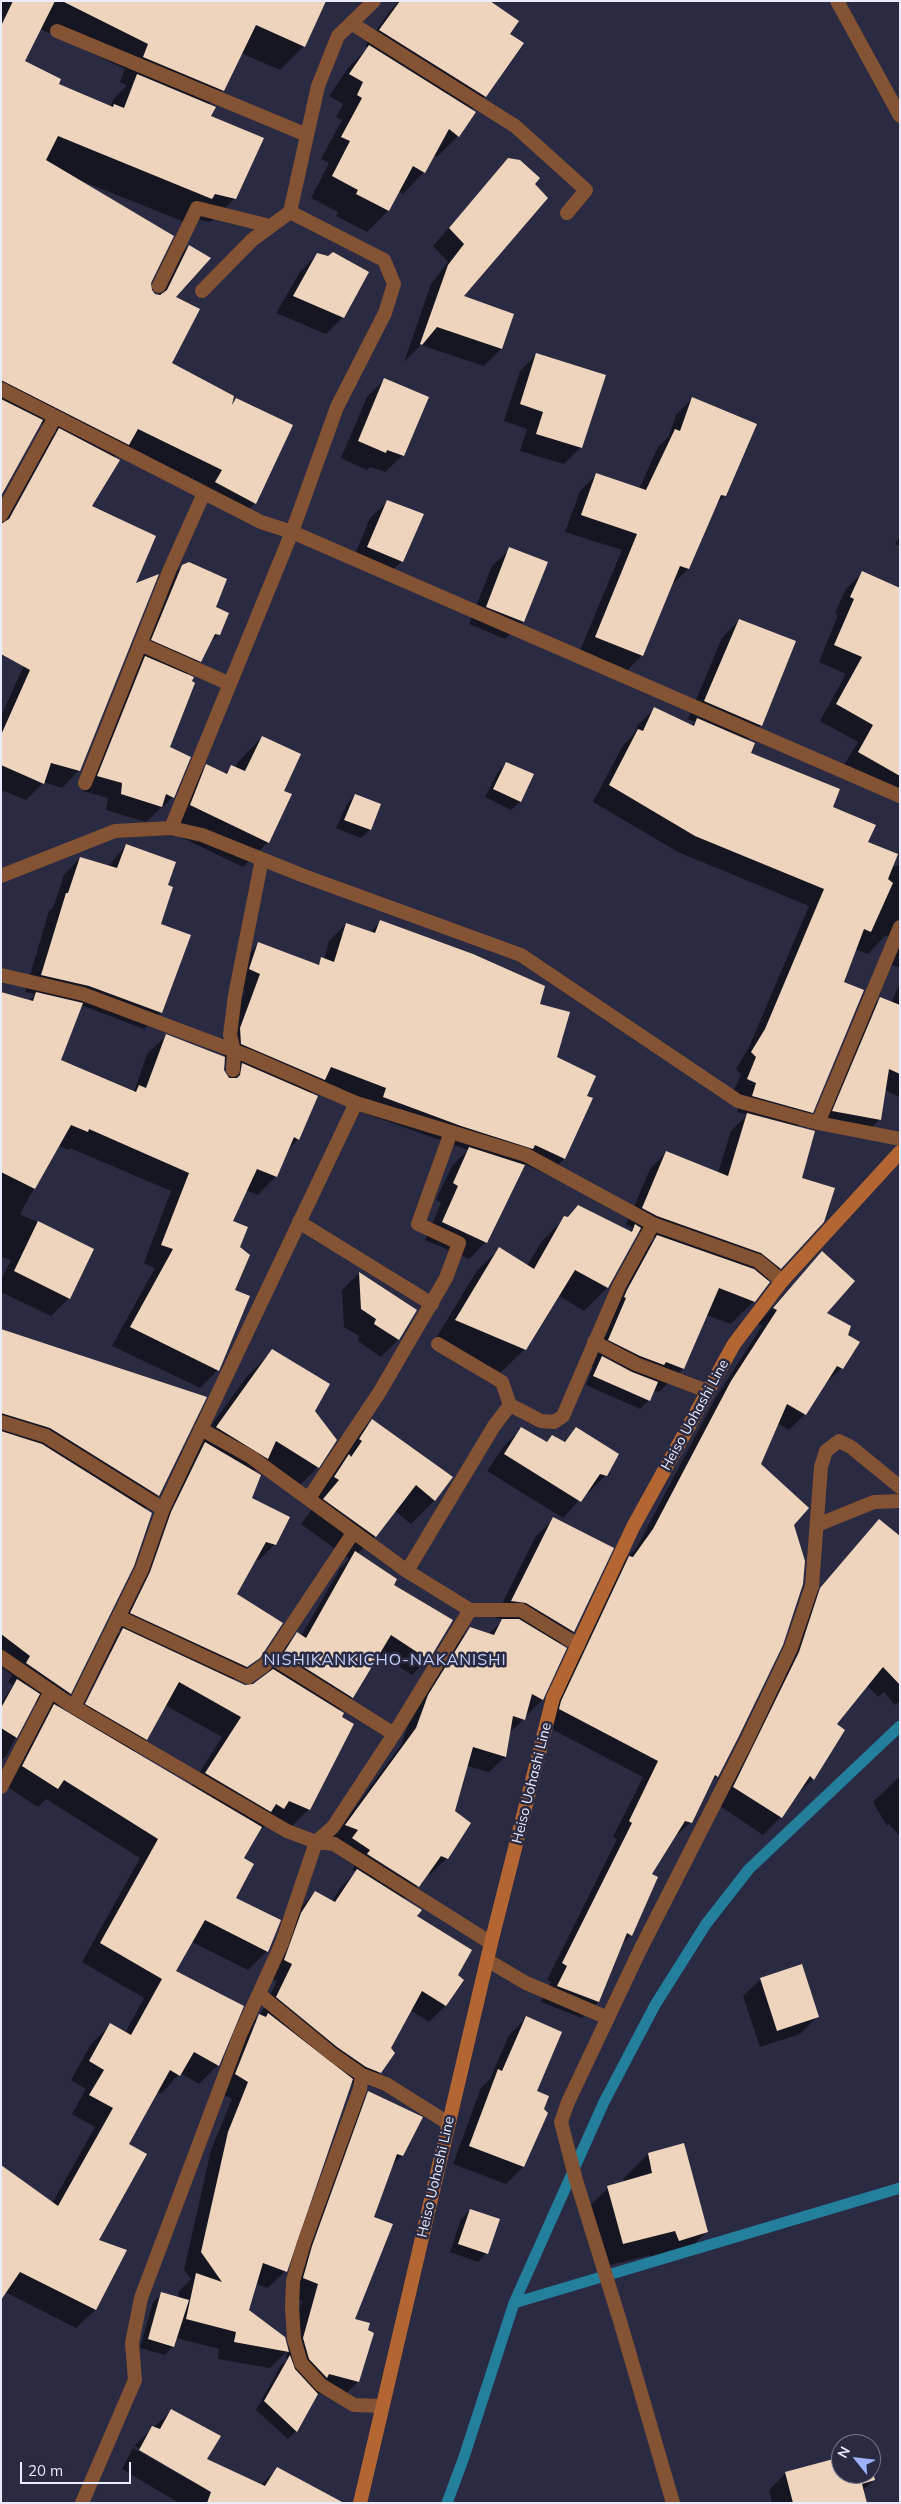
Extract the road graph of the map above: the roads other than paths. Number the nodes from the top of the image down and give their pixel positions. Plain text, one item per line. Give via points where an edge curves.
1 (374, 1) edge
2 (838, 1) edge
3 (351, 23) junction
4 (57, 31) dead end
5 (900, 116) edge
6 (307, 135) junction
7 (290, 212) junction
8 (567, 212) dead end
9 (270, 226) junction
10 (159, 286) dead end
11 (202, 292) dead end
12 (1, 389) edge
13 (55, 417) junction
14 (204, 493) junction
15 (1, 515) edge
16 (292, 532) junction
17 (140, 644) junction
18 (230, 684) junction
19 (85, 783) dead end
20 (900, 796) edge
21 (171, 828) junction
22 (262, 860) junction
23 (1, 876) edge
24 (900, 926) edge
25 (1, 975) edge
26 (234, 1051) junction
27 (233, 1070) dead end
28 (356, 1103) junction
29 (818, 1123) junction
30 (451, 1132) junction
31 (900, 1139) edge
32 (900, 1152) edge
33 (299, 1222) junction
34 (653, 1224) junction
35 (782, 1281) junction
36 (432, 1304) junction
37 (594, 1342) junction
38 (438, 1344) dead end
39 (707, 1392) junction
40 (510, 1405) junction
41 (1, 1422) edge
42 (201, 1429) junction
43 (900, 1487) edge
44 (309, 1498) junction
45 (900, 1501) edge
46 (163, 1509) junction
47 (817, 1525) junction
48 (353, 1533) junction
49 (407, 1571) junction
50 (470, 1610) junction
51 (119, 1617) junction
52 (578, 1645) junction
53 (270, 1656) junction
54 (1, 1657) edge
55 (52, 1691) junction
56 (74, 1707) junction
57 (394, 1734) junction
58 (1, 1787) edge
59 (316, 1842) junction
60 (492, 1943) junction
61 (488, 1960) junction
62 (259, 1994) junction
63 (608, 2018) junction
64 (362, 2075) junction
65 (448, 2123) junction
66 (382, 2406) junction
67 (82, 2503) edge
68 (360, 2503) edge
69 (673, 2503) edge

1 - 3 street
2 - 5 street
3 - 6 street via 338,36 318,86
3 - 8 street via 515,126 586,190
4 - 6 street
6 - 7 street
7 - 9 street
7 - 16 street via 384,260 394,284 385,313 337,408
9 - 10 street via 197,208
9 - 11 street
12 - 13 street
13 - 14 street
13 - 15 street
14 - 16 street via 261,522
14 - 17 street
16 - 18 street
16 - 20 street
17 - 18 street
17 - 19 street
18 - 21 street
21 - 22 street via 202,835
21 - 23 street via 114,831
22 - 26 street via 235,995 230,1035
22 - 29 street via 521,955 738,1101
24 - 29 street
25 - 26 street via 83,994
26 - 27 street
26 - 28 street
28 - 30 street
28 - 33 street
29 - 31 street
30 - 34 street via 526,1155
30 - 36 street via 418,1224 459,1243
32 - 35 main road, Heiso Uohashi Line
33 - 36 street
33 - 42 street
34 - 35 street via 758,1261
34 - 37 street via 619,1286
35 - 39 main road, Heiso Uohashi Line via 734,1344
36 - 44 street
37 - 39 street via 636,1364
37 - 40 street via 563,1416 554,1422 541,1421
38 - 40 street via 502,1382
39 - 52 main road, Heiso Uohashi Line via 633,1527
40 - 49 street via 494,1426
41 - 46 street via 46,1436
42 - 44 street via 251,1457
42 - 46 street
43 - 47 street via 839,1441 826,1451 821,1467
44 - 48 street
45 - 47 street via 874,1502
46 - 51 street via 142,1569
47 - 63 street via 812,1586 791,1648
48 - 49 street
48 - 53 street
49 - 50 street
50 - 52 street via 521,1610
50 - 57 street
51 - 53 street via 248,1678 266,1664
51 - 56 street
52 - 60 main road, Heiso Uohashi Line via 554,1698
53 - 57 street
54 - 55 street
55 - 56 street
55 - 58 street
56 - 59 street via 287,1831
57 - 59 street via 332,1827
59 - 60 street via 334,1844
59 - 62 street via 282,1943
60 - 61 main road, Heiso Uohashi Line
61 - 63 street via 526,1983
61 - 65 main road, Heiso Uohashi Line
62 - 64 street
62 - 67 street via 240,2035 141,2298 132,2343 135,2380
63 - 69 street via 568,2102 562,2122 576,2180
64 - 65 street via 386,2084
64 - 66 street via 360,2089 304,2243 293,2281 292,2307 294,2339 301,2363 321,2385 354,2405
65 - 66 main road, Heiso Uohashi Line
66 - 68 main road, Heiso Uohashi Line

